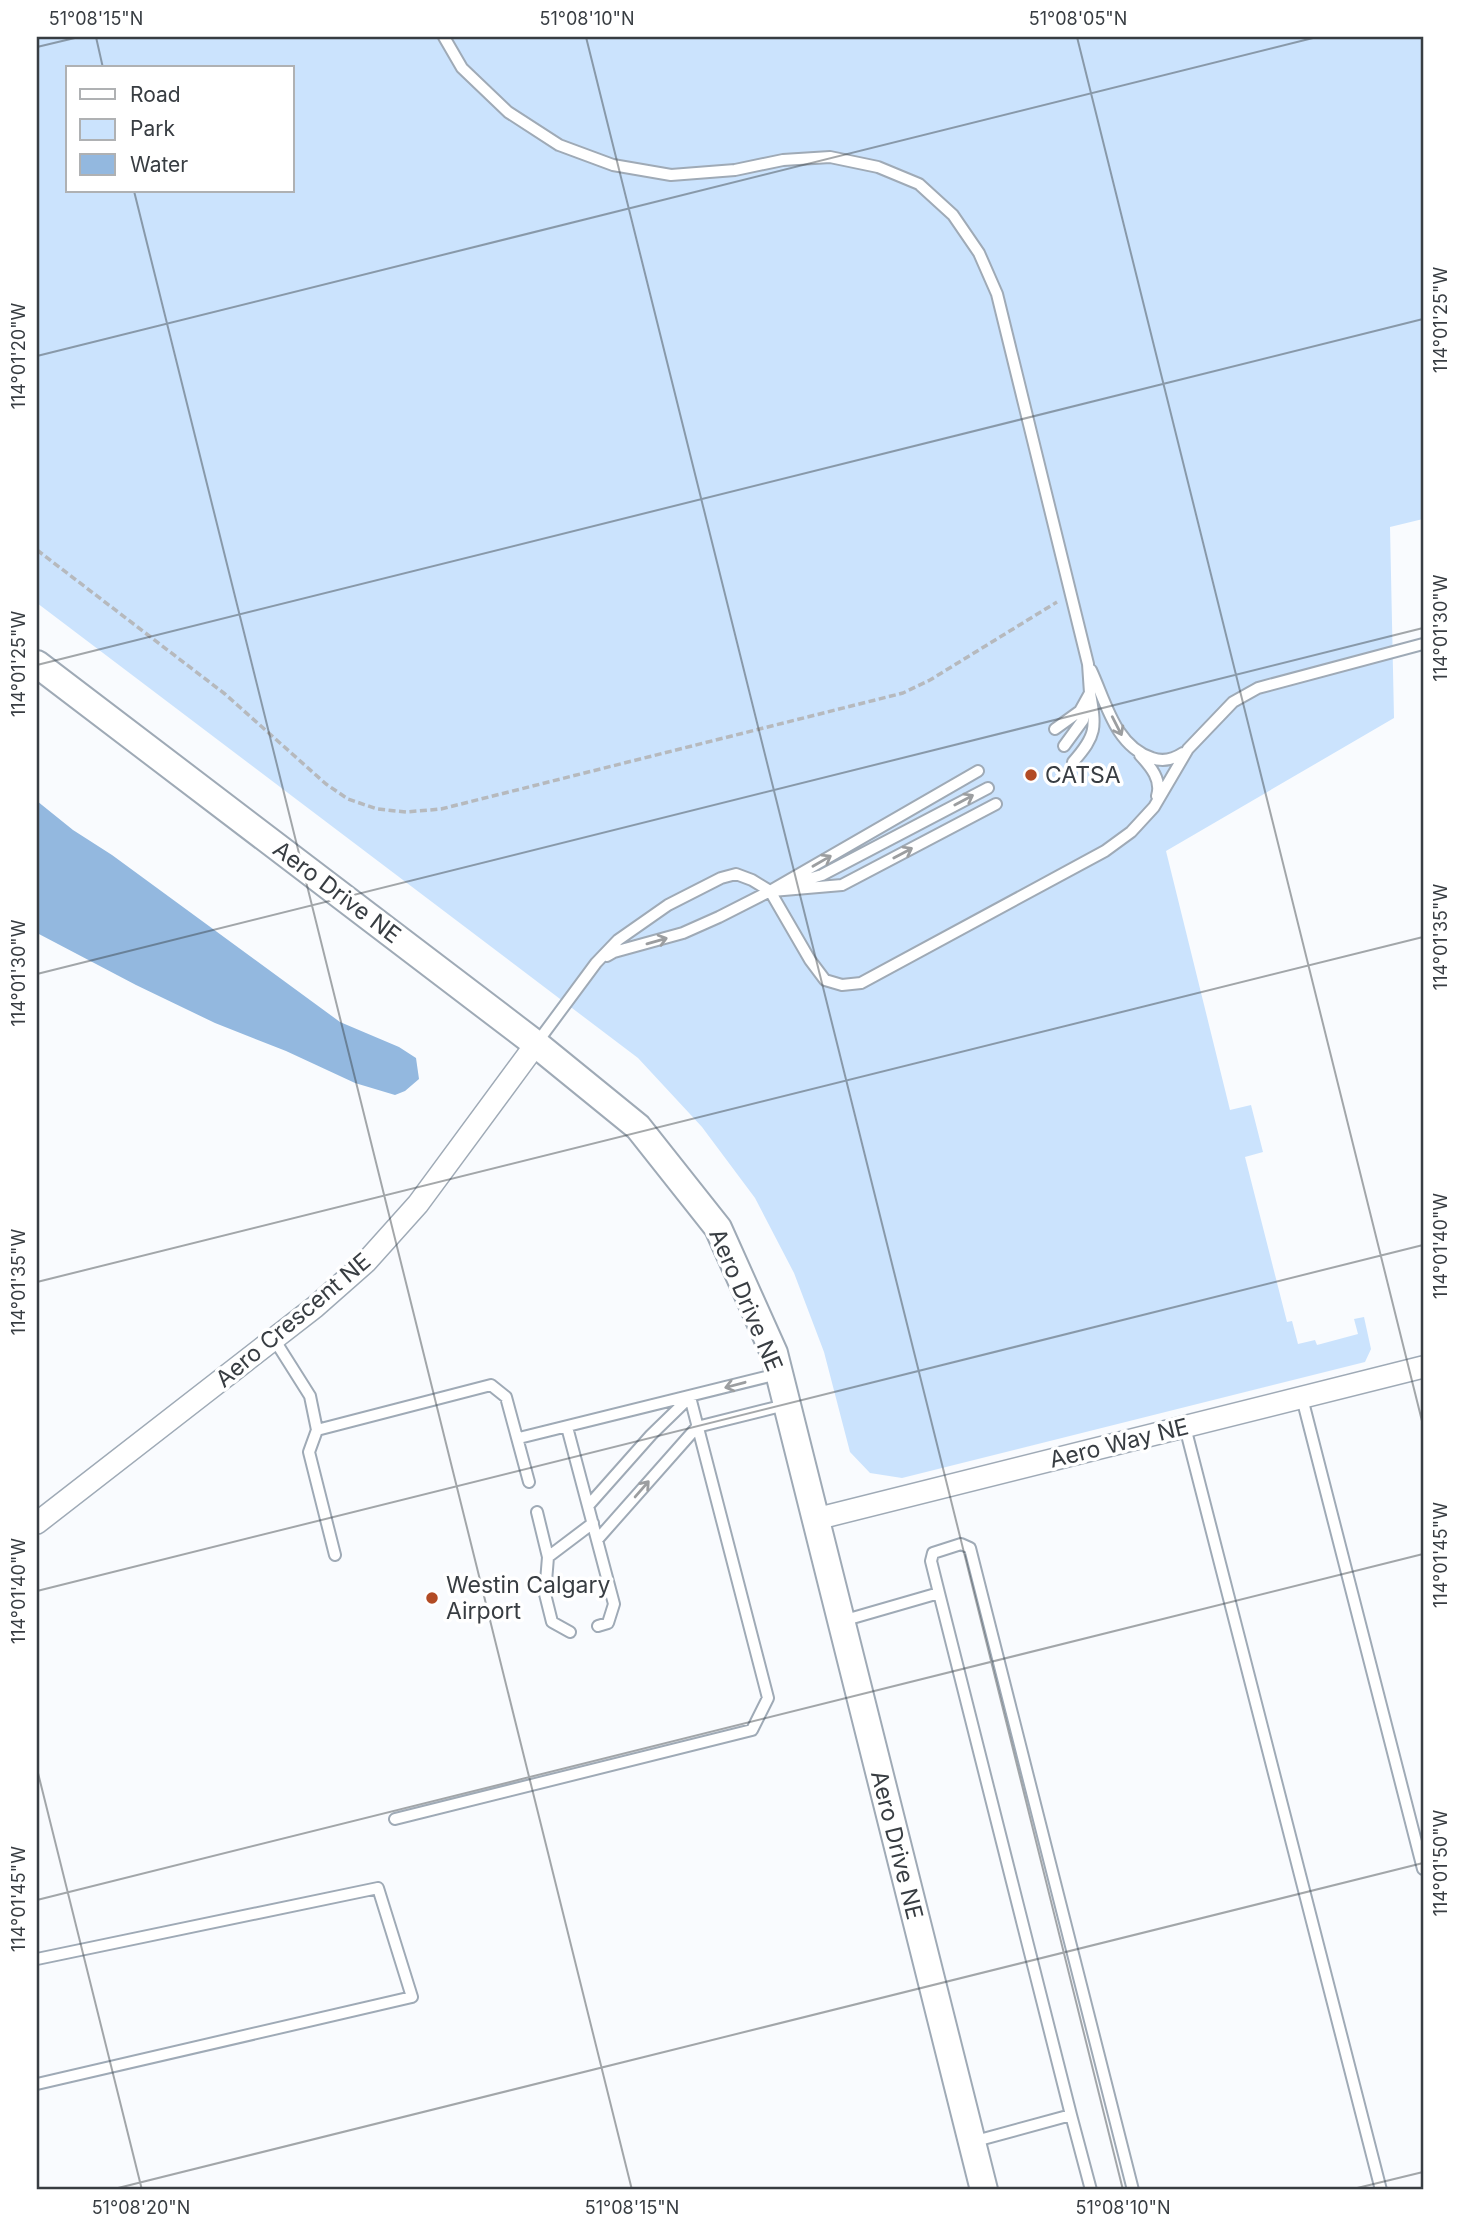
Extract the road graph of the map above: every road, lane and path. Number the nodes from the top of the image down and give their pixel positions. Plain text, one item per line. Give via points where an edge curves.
1 (443, 37) edge
2 (37, 550) edge
3 (1071, 594) junction
4 (1423, 644) edge
5 (37, 664) edge
6 (1088, 664) junction
7 (1088, 696) junction
8 (1055, 729) dead end
9 (1064, 746) dead end
10 (1188, 749) junction
11 (1138, 753) junction
12 (1073, 762) dead end
13 (978, 771) dead end
14 (988, 788) dead end
15 (996, 804) dead end
16 (1154, 807) junction
17 (770, 891) junction
18 (596, 963) junction
19 (536, 1044) junction
20 (274, 1339) junction
21 (1423, 1367) edge
22 (779, 1374) junction
23 (690, 1397) junction
24 (1302, 1398) junction
25 (787, 1404) junction
26 (567, 1427) junction
27 (697, 1427) junction
28 (1185, 1427) junction
29 (317, 1430) junction
30 (519, 1438) junction
31 (530, 1482) dead end
32 (588, 1506) junction
33 (537, 1512) dead end
34 (816, 1519) junction
35 (37, 1523) edge
36 (593, 1523) junction
37 (597, 1540) junction
38 (335, 1555) dead end
39 (548, 1557) junction
40 (939, 1593) junction
41 (841, 1621) junction
42 (598, 1626) dead end
43 (570, 1632) dead end
44 (396, 1819) dead end
45 (1423, 1869) edge
46 (37, 1959) edge
47 (37, 2084) edge
48 (1071, 2115) junction
49 (972, 2142) junction
50 (984, 2190) edge
51 (1091, 2190) edge
52 (1133, 2190) edge
53 (1381, 2190) edge

1 - 3 lane via 462,68 508,112 559,145 613,165 671,175 830,157 878,167 919,184 953,215 979,253 997,294
2 - 3 path via 225,694 326,785 377,809 406,812 442,809 903,693
3 - 6 lane
4 - 10 lane via 1258,688 1233,702
5 - 19 street, Aero Drive NE
6 - 7 lane
6 -> 11 lane via 1122,737
7 - 8 lane via 1080,711
7 - 9 lane via 1083,720
7 - 12 lane via 1095,722 1089,743
10 - 11 lane via 1175,759 1157,760
10 - 16 lane
11 - 16 lane via 1157,779
17 -> 13 lane
17 -> 14 lane via 821,875
17 -> 15 lane via 842,885
16 - 17 lane via 1131,832 1105,850 860,983 842,985 825,980
18 -> 17 lane via 614,952 683,933
17 - 18 lane via 736,874 721,878 641,923
18 - 19 lane
19 - 20 street, Aero Crescent NE via 418,1204 366,1262
19 - 22 street, Aero Drive NE via 638,1127 718,1228
20 - 29 lane via 310,1396
20 - 35 street, Aero Crescent NE
21 - 24 street, Aero Way NE
22 -> 23 lane
22 - 25 street, Aero Drive NE
23 - 26 lane
23 - 27 lane
23 - 32 lane
24 - 28 street, Aero Way NE
24 - 45 lane
25 - 27 lane
25 - 34 street, Aero Drive NE
26 - 30 lane
26 - 32 lane
37 -> 27 lane
27 - 44 lane via 768,1698 752,1730
28 - 34 street, Aero Way NE
28 - 53 lane
29 - 30 lane via 491,1385 506,1397
29 - 38 lane via 309,1452
30 - 31 lane
32 - 36 lane
33 - 39 lane
34 - 41 street, Aero Drive NE
36 - 37 lane
36 - 39 lane
37 - 42 lane via 614,1604 608,1623
39 - 43 lane via 545,1594 552,1622
40 - 41 lane
40 - 48 lane
40 - 52 lane via 933,1553 961,1545 970,1548
41 - 49 street, Aero Drive NE
46 - 47 lane via 378,1888 412,1997
48 - 49 lane
48 - 51 lane
49 - 50 street, Aero Drive NE

